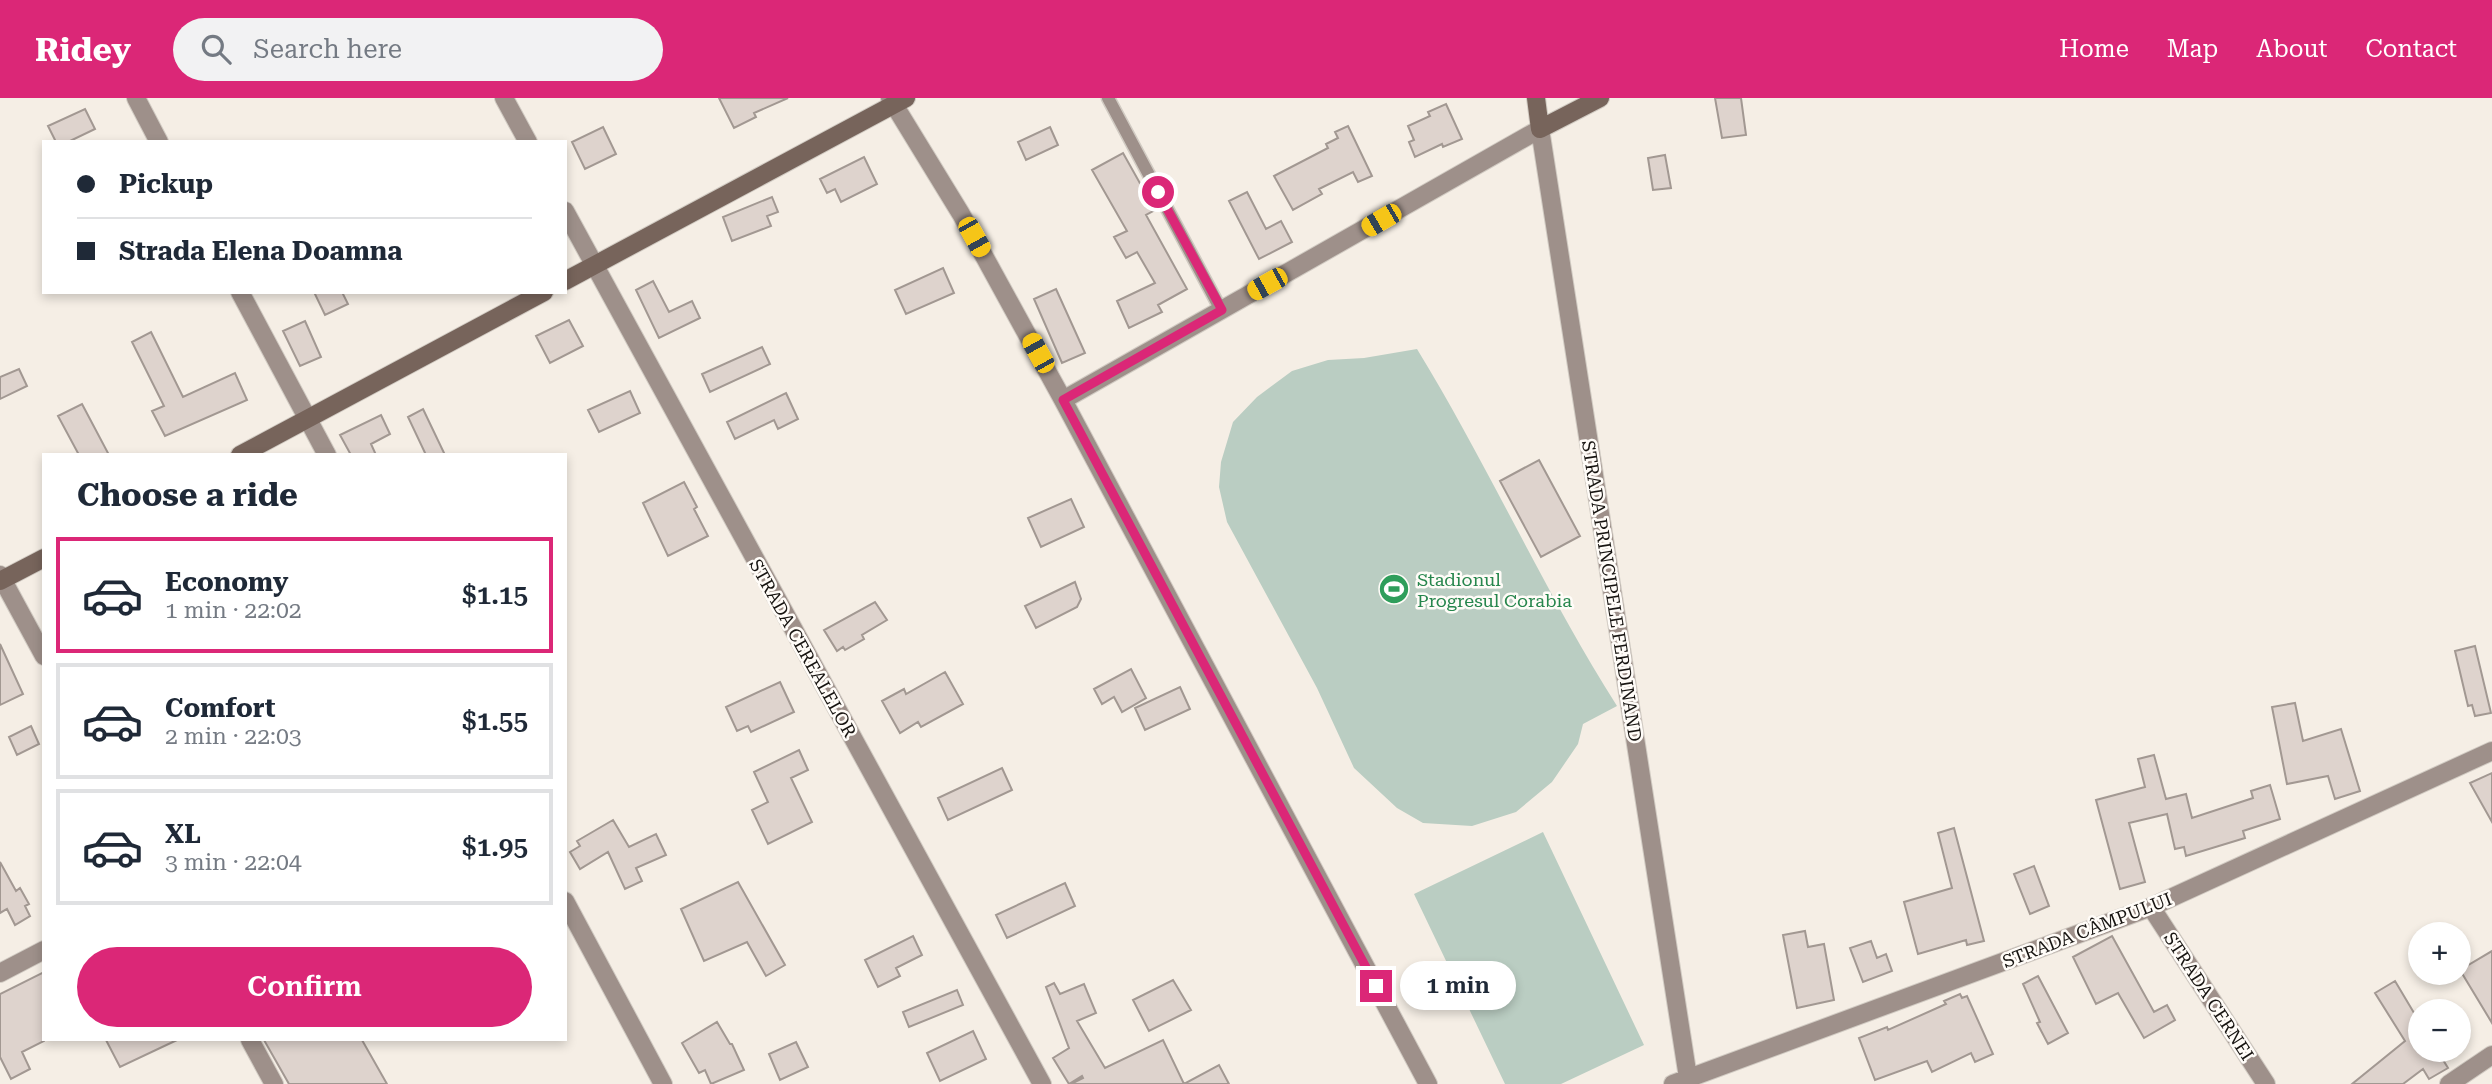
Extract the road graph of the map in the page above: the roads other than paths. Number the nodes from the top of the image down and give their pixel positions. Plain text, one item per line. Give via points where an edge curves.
1 (136, 98) edge
2 (505, 98) edge
3 (1108, 98) edge
4 (1536, 98) edge
5 (1600, 98) edge
6 (897, 100) edge
7 (1541, 130) junction
8 (158, 140) edge
9 (527, 140) edge
10 (567, 215) edge
11 (594, 265) junction
12 (567, 280) edge
13 (241, 294) edge
14 (540, 294) edge
15 (1222, 310) junction
16 (1063, 400) junction
17 (308, 419) junction
18 (244, 453) edge
19 (326, 453) edge
20 (42, 559) edge
21 (1, 578) edge
22 (42, 652) edge
23 (2492, 751) edge
24 (567, 905) edge
25 (2151, 907) junction
26 (42, 951) edge
27 (0, 973) edge
28 (251, 1041) edge
29 (2492, 1055) edge
30 (1683, 1082) edge
31 (274, 1084) edge
32 (663, 1084) edge
33 (1042, 1084) edge
34 (1428, 1084) edge
35 (2266, 1084) edge
36 (2449, 1084) edge

1 - 8 street
2 - 9 street
3 - 15 lane
4 - 7 main road, STRADA PRINCIPELE FERDINAND
5 - 7 main road
6 - 11 main road
6 - 16 street
7 - 15 street
7 - 30 street, STRADA PRINCIPELE FERDINAND
10 - 11 street, STRADA CEREALELOR
11 - 12 main road
11 - 33 street, STRADA CEREALELOR
13 - 17 street
14 - 17 main road
15 - 16 street
16 - 34 street
17 - 18 main road
17 - 19 street
20 - 21 main road
21 - 22 street
23 - 25 street, STRADA CÂMPULUI
24 - 32 street
25 - 30 street, STRADA CÂMPULUI
25 - 35 street, STRADA CERNEI
26 - 27 street
28 - 31 street
29 - 36 street

